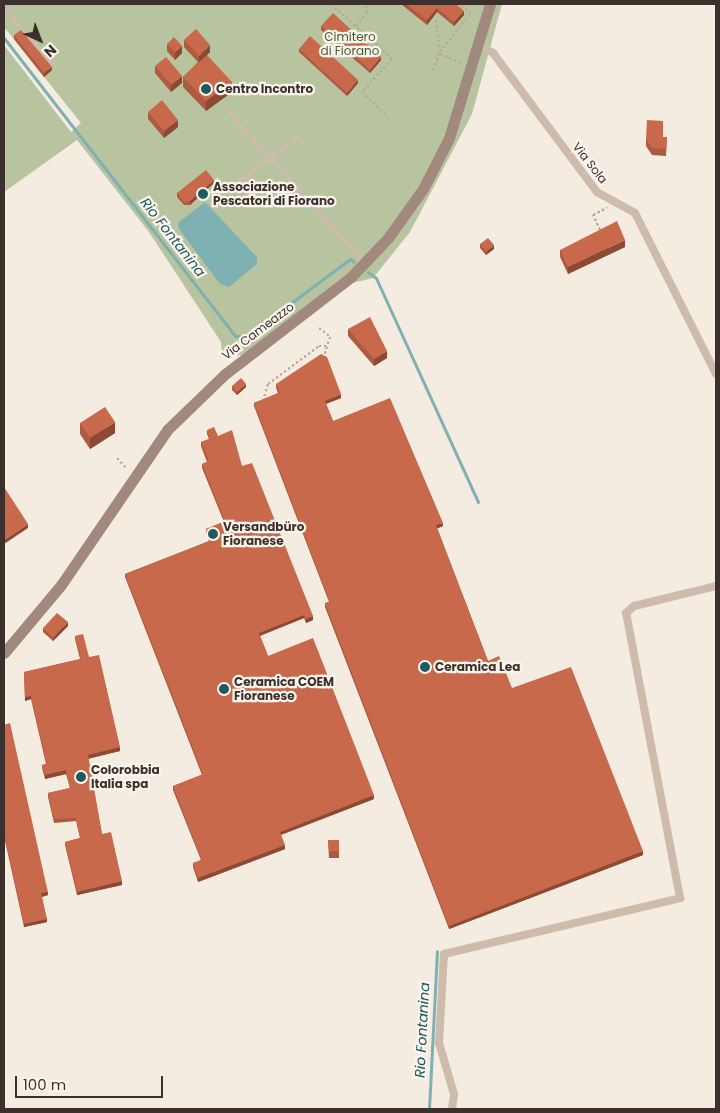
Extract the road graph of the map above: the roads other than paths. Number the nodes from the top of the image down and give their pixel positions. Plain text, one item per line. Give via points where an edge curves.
1 (491, 7) edge
2 (4, 9) edge
3 (480, 46) junction
4 (54, 65) dead end
5 (227, 110) dead end
6 (299, 137) dead end
7 (272, 158) junction
8 (226, 191) dead end
9 (365, 264) junction
10 (716, 374) edge
11 (716, 586) edge
12 (4, 653) edge
13 (452, 1109) edge

1 - 3 street, Via Cameazzo
2 - 4 lane
3 - 9 street, Via Cameazzo via 436,166 412,206
3 - 10 street, Via Sola via 493,53 597,192 635,213
5 - 7 lane
6 - 7 lane
7 - 8 lane
7 - 9 lane
9 - 12 street, Via Cameazzo via 224,374 181,415 156,444 61,585
11 - 13 street via 634,606 626,612 680,898 444,954 439,1042 454,1094

